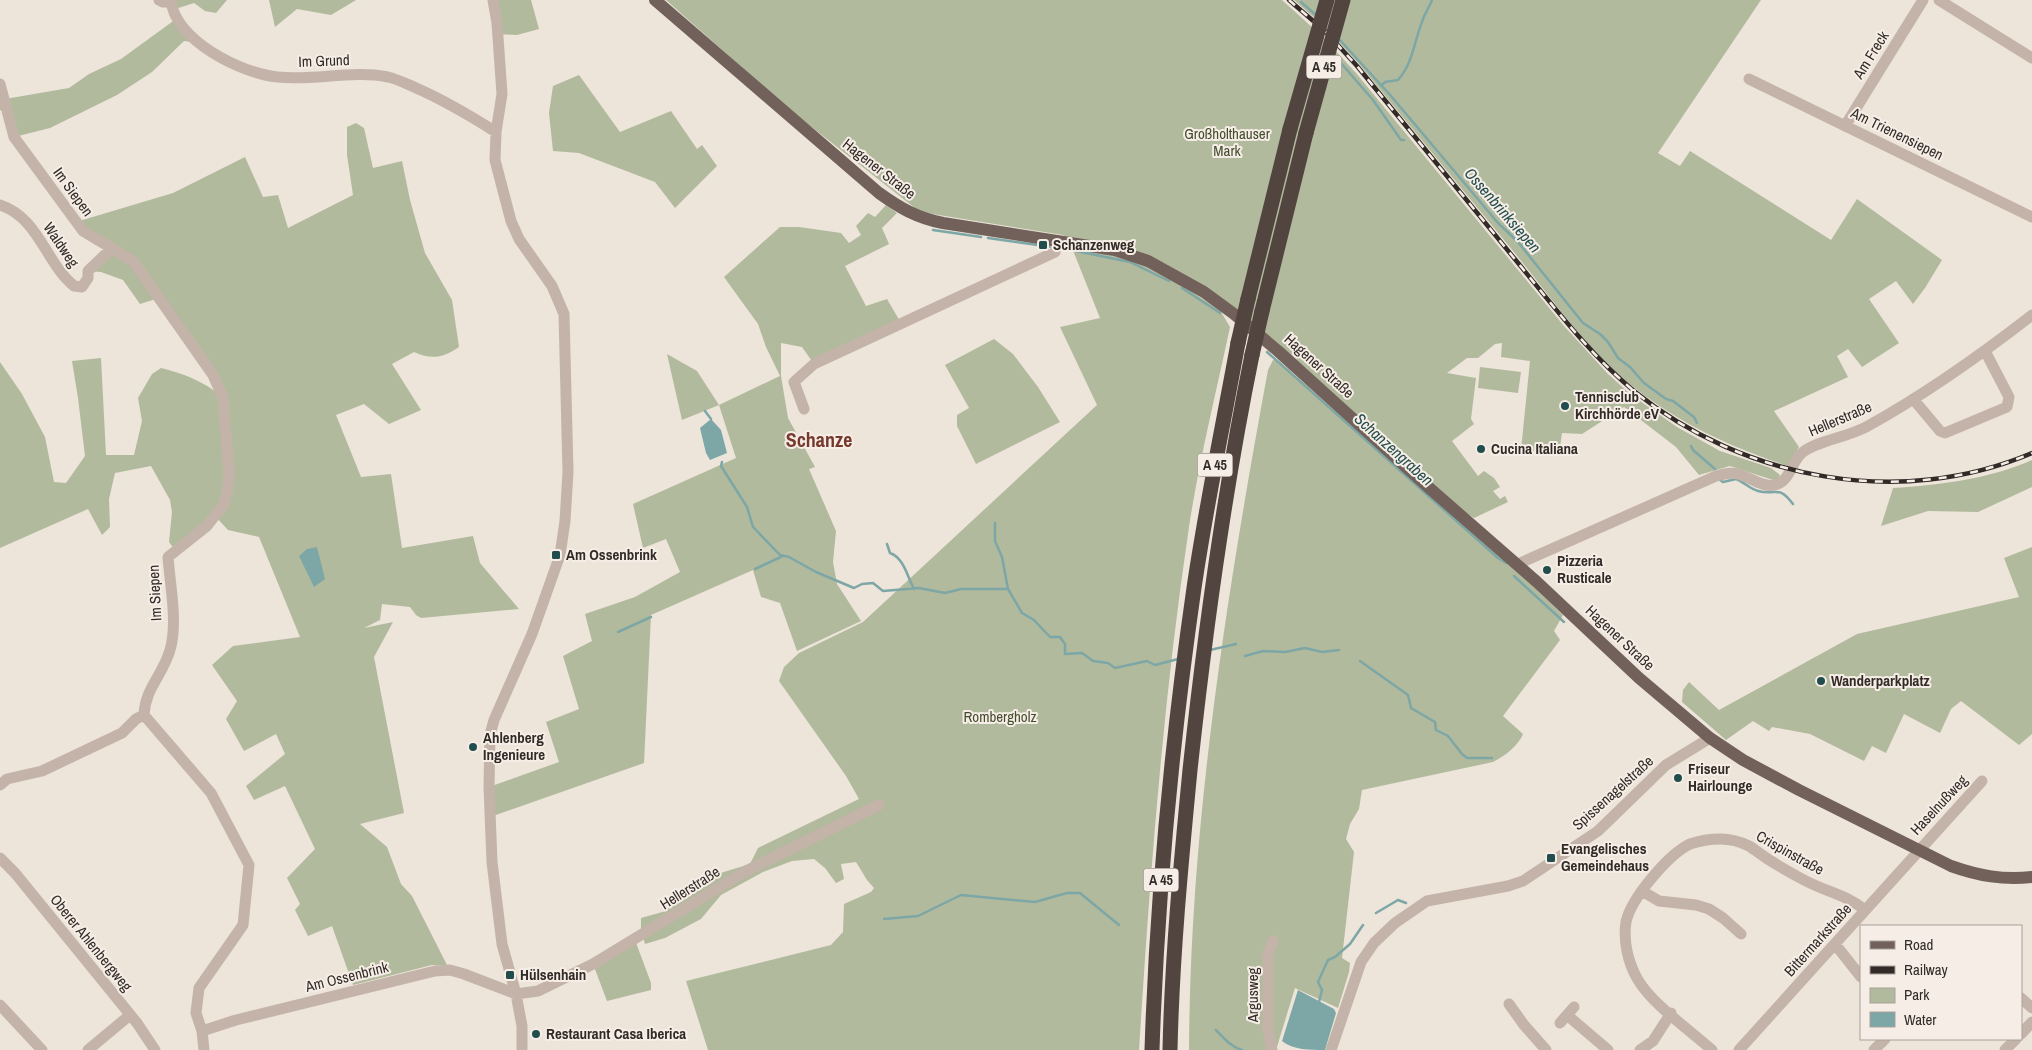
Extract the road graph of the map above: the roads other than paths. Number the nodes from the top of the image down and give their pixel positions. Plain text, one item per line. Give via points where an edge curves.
1 (492, 0) edge
2 (655, 0) edge
3 (1327, 0) edge
4 (1343, 0) edge
5 (1923, 0) edge
6 (1939, 0) edge
7 (167, 1) edge
8 (2032, 58) edge
9 (1749, 79) dead end
10 (0, 84) edge
11 (1845, 126) junction
12 (496, 132) junction
13 (0, 205) edge
14 (2032, 217) edge
15 (1058, 241) junction
16 (112, 248) junction
17 (2032, 315) edge
18 (1985, 351) junction
19 (1914, 400) junction
20 (804, 409) dead end
21 (1518, 564) junction
22 (144, 715) junction
23 (1710, 738) junction
24 (1982, 781) dead end
25 (0, 785) edge
26 (879, 805) dead end
27 (1918, 850) junction
28 (0, 858) edge
29 (2032, 878) edge
30 (1642, 891) junction
31 (1865, 910) junction
32 (1741, 934) dead end
33 (1273, 942) dead end
34 (1835, 944) junction
35 (1860, 976) edge
36 (516, 994) junction
37 (2022, 999) edge
38 (1509, 1004) dead end
39 (0, 1005) edge
40 (2032, 1008) edge
41 (1670, 1014) junction
42 (130, 1015) junction
43 (1567, 1015) dead end
44 (2032, 1022) edge
45 (202, 1031) junction
46 (2022, 1033) edge
47 (1884, 1040) edge
48 (2015, 1040) edge
49 (42, 1050) edge
50 (88, 1050) edge
51 (155, 1050) edge
52 (204, 1050) edge
53 (522, 1050) edge
54 (1152, 1050) edge
55 (1170, 1050) edge
56 (1272, 1050) edge
57 (1332, 1050) edge
58 (1546, 1050) edge
59 (1608, 1050) edge
60 (1640, 1050) edge
61 (1712, 1050) edge
62 (1739, 1050) edge
63 (1874, 1050) edge
64 (2005, 1050) edge

1 - 12 street via 497,23 502,94
2 - 15 main road, Hagener Straße via 898,207 927,220
3 - 54 highway, A 45, bridge via 1290,129 1238,344 1194,586 1177,710 1163,852
4 - 55 highway, A 45, bridge via 1262,311 1222,515 1196,712 1177,908
5 - 11 street, Am Freck
6 - 8 street
7 - 12 street, Im Grund via 176,19 194,38 208,50 243,68 277,78 388,77 446,101
9 - 11 street, Am Trienensiepen
10 - 16 street, Im Siepen via 14,137 83,232
11 - 14 street, Am Trienensiepen
12 - 36 street via 495,160 511,221 558,298 564,314 568,472 560,555 532,634 490,735 492,862 502,944
13 - 16 street, Waldweg via 17,213 26,222 60,272 74,286 82,287 88,271
15 - 20 street via 1055,252 814,364 794,382
15 - 21 main road, Hagener Straße via 1115,250 1148,261 1204,292 1278,351
16 - 22 street, Im Siepen via 133,261 213,375 225,408 229,473 224,504 207,526 168,557 172,637 165,661 144,702
17 - 18 street, Hellerstraße
18 - 19 street, Hellerstraße
18 - 19 street via 2009,397 2006,407 1945,433
19 - 21 street, Hellerstraße via 1859,431 1802,452 1779,484 1772,486 1739,474 1716,476
21 - 23 main road, Hagener Straße via 1639,678
22 - 25 street via 122,733 42,771 7,779
22 - 45 street via 211,793 249,865 243,924 199,988 196,1013
23 - 27 main road, Hagener Straße via 1743,760
23 - 57 street, Spissenagelstraße via 1666,765 1598,830 1522,881 1427,901 1395,923 1374,943 1361,962
24 - 27 street, Haselnußweg
26 - 36 street, Hellerstraße via 746,871 593,964 538,991
27 - 29 main road, Hagener Straße via 1974,874 1998,879
27 - 31 street, Bittermarkstraße
28 - 42 street, Oberer Ahlenbergweg
30 - 31 street, Crispinstraße via 1672,857 1690,845 1721,839 1749,846 1773,863 1855,902
30 - 32 street via 1660,900 1709,909
30 - 41 street, Crispinstraße via 1627,920 1627,953 1638,980
31 - 34 street, Bittermarkstraße
33 - 56 street, Argusweg via 1268,954 1268,1030
34 - 35 street
34 - 62 street, Bittermarkstraße
36 - 45 street, Am Ossenbrink via 450,970 435,971
36 - 53 street via 522,1026
37 - 40 street
38 - 58 street
39 - 49 street
41 - 60 street via 1653,1040
41 - 61 street, Crispinstraße
42 - 50 street
42 - 51 street, Oberer Ahlenbergweg
43 - 59 street
44 - 46 street
45 - 52 street
47 - 63 street
48 - 64 street

